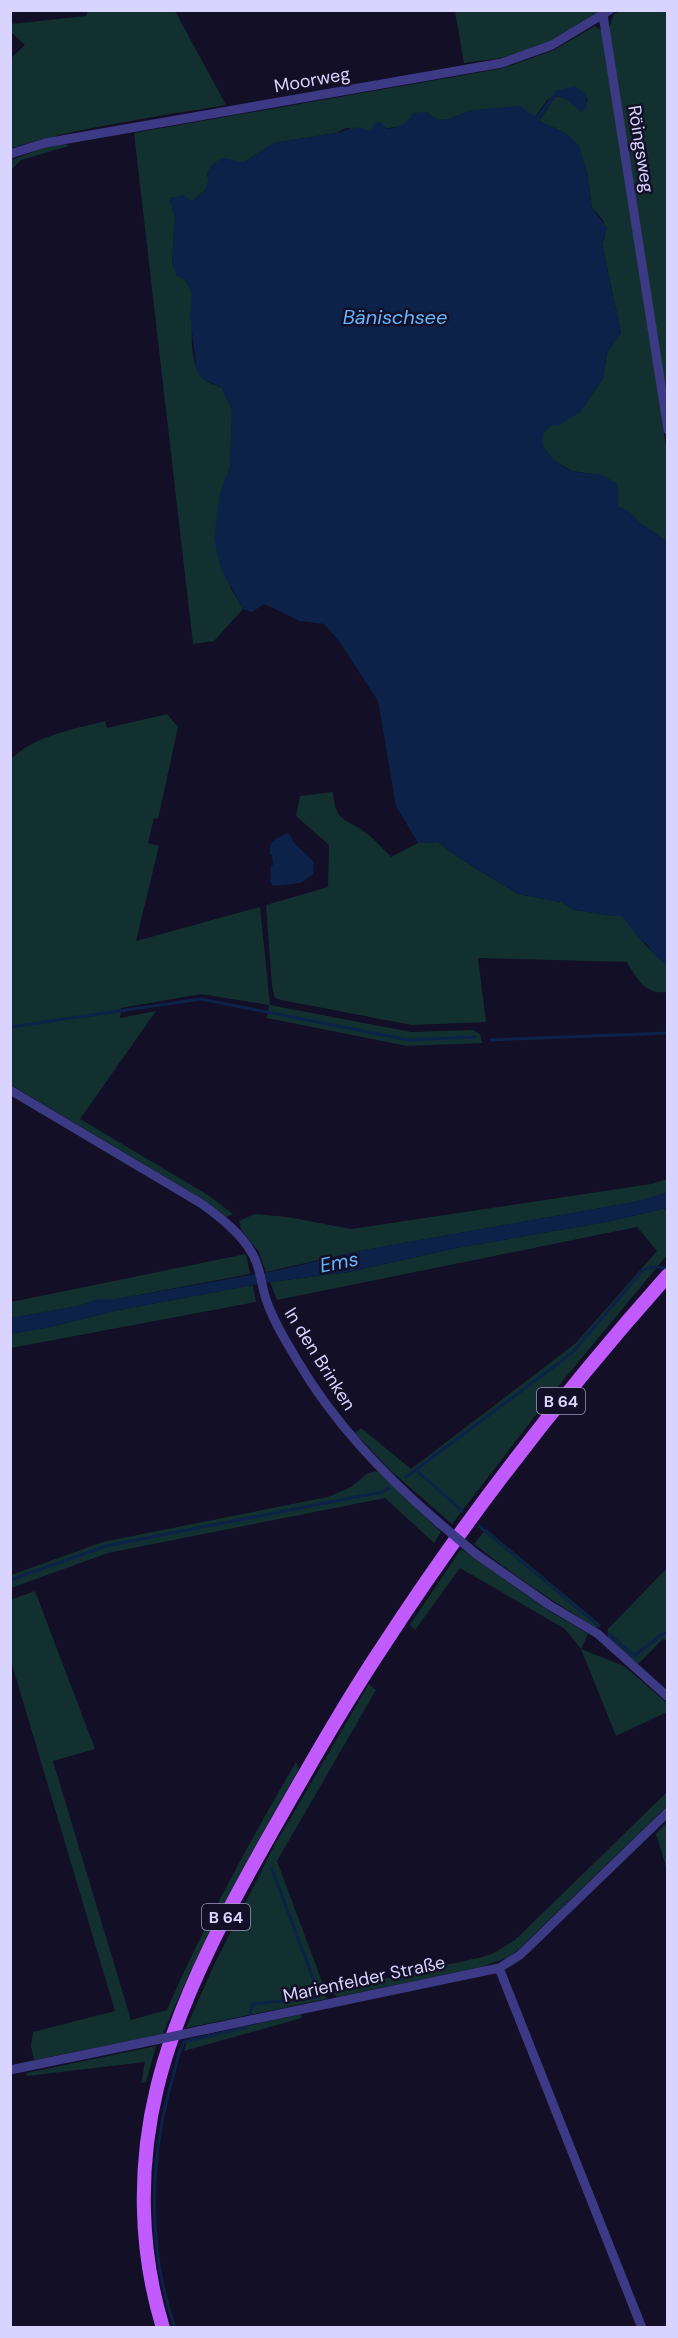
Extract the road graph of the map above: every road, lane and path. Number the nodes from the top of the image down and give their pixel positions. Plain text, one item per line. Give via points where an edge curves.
1 (606, 13) edge
2 (10, 154) edge
3 (668, 430) edge
4 (10, 1090) edge
5 (665, 1278) edge
6 (668, 1697) edge
7 (668, 1812) edge
8 (499, 1968) junction
9 (10, 2070) edge
10 (163, 2328) edge
11 (642, 2328) edge

1 - 2 street, Moorweg via 552,45 502,63 45,142
1 - 3 street, Röingsweg
4 - 6 street, In den Brinken, bridge via 202,1204 227,1223 249,1250 275,1321 327,1406 374,1463 476,1554 598,1634
5 - 10 main road, B 64 via 564,1396 507,1470 383,1645 316,1754 224,1922 169,2047 149,2128 144,2222
7 - 8 street, Marienfelder Straße via 520,1955
8 - 9 street, Marienfelder Straße, bridge
8 - 11 street

